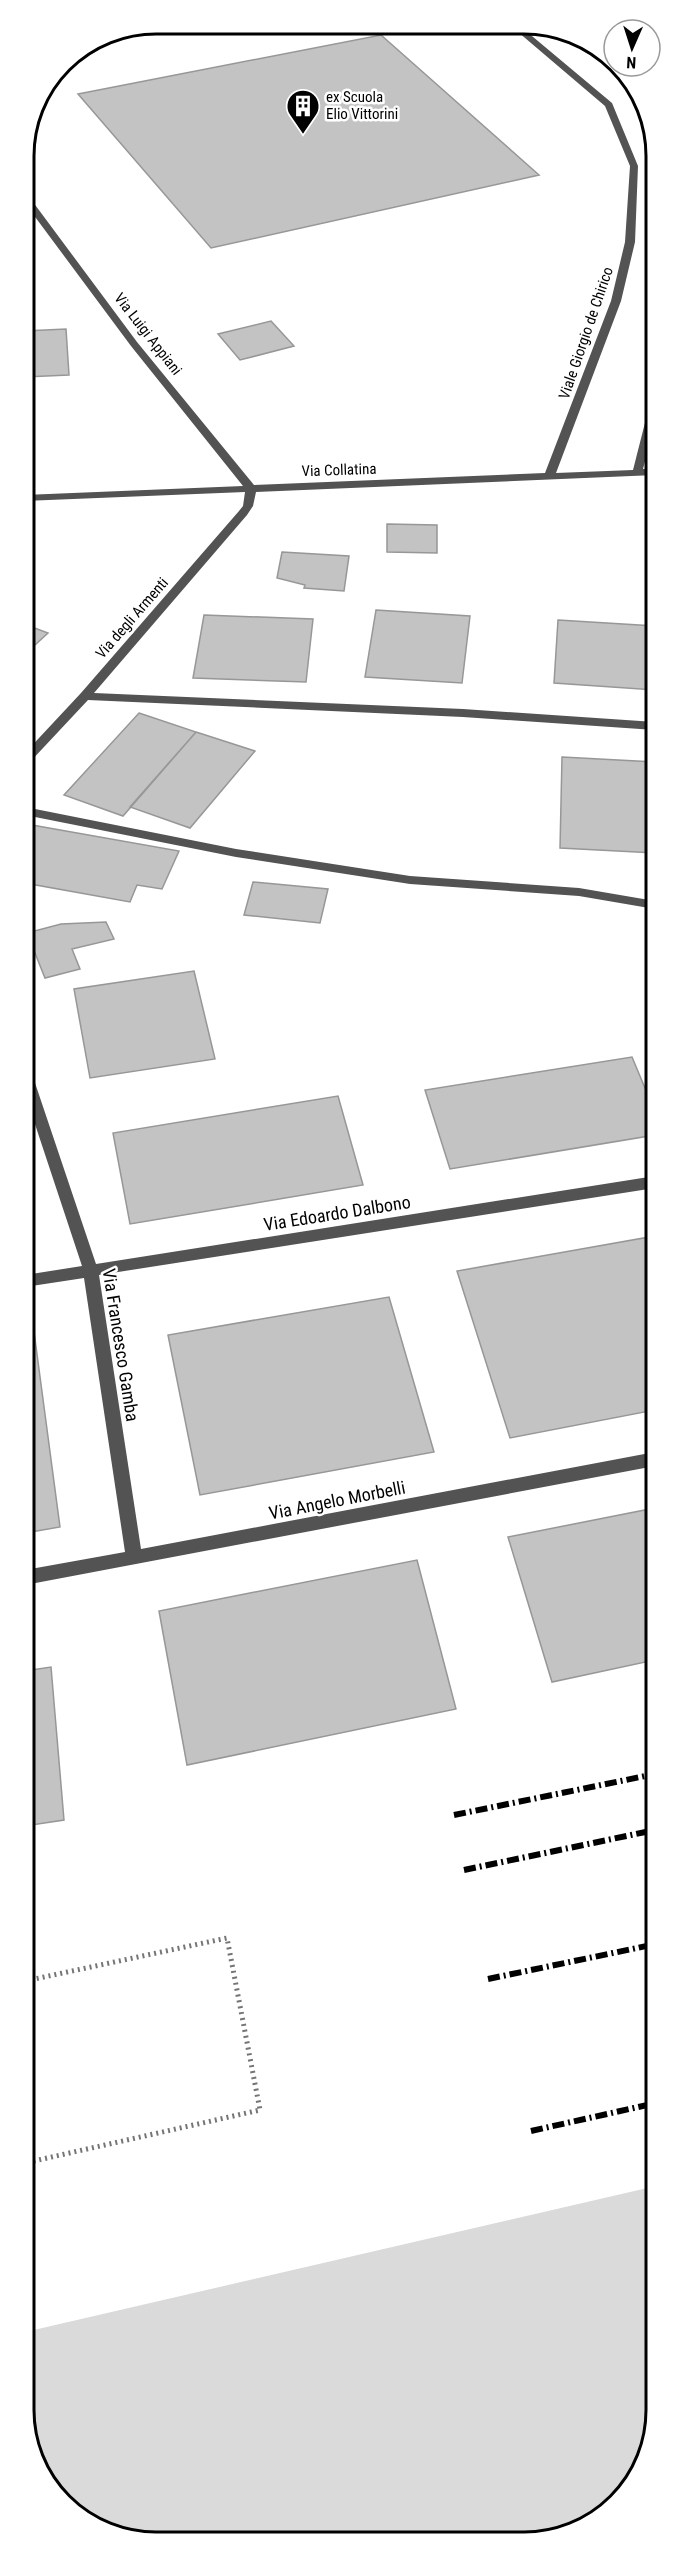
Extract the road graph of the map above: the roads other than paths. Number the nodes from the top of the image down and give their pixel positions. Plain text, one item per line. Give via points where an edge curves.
1 (525, 34) edge
2 (35, 211) edge
3 (646, 438) edge
4 (637, 472) junction
5 (646, 472) edge
6 (549, 477) junction
7 (251, 489) junction
8 (35, 498) edge
9 (85, 696) junction
10 (646, 725) edge
11 (35, 749) edge
12 (35, 813) edge
13 (646, 903) edge
14 (35, 1103) edge
15 (646, 1184) edge
16 (91, 1272) junction
17 (34, 1280) edge
18 (645, 1461) edge
19 (134, 1558) junction
20 (34, 1576) edge

1 - 6 street, Viale Giorgio de Chirico via 609,105 634,166 630,242 616,302
2 - 7 street, Via Luigi Appiani via 134,344
3 - 4 street
4 - 5 street, Via Collatina
4 - 6 street, Via Collatina
6 - 7 street, Via Collatina
7 - 8 street, Via Collatina
7 - 9 street, Via degli Armenti via 243,513
9 - 10 street
9 - 11 street, Via degli Armenti
12 - 13 street via 236,854 410,880 579,892
14 - 16 street, Via Francesco Gamba
15 - 16 street, Via Edoardo Dalbono
16 - 17 street, Via Edoardo Dalbono
16 - 19 street, Via Francesco Gamba
18 - 19 street, Via Angelo Morbelli
19 - 20 street, Via Angelo Morbelli

